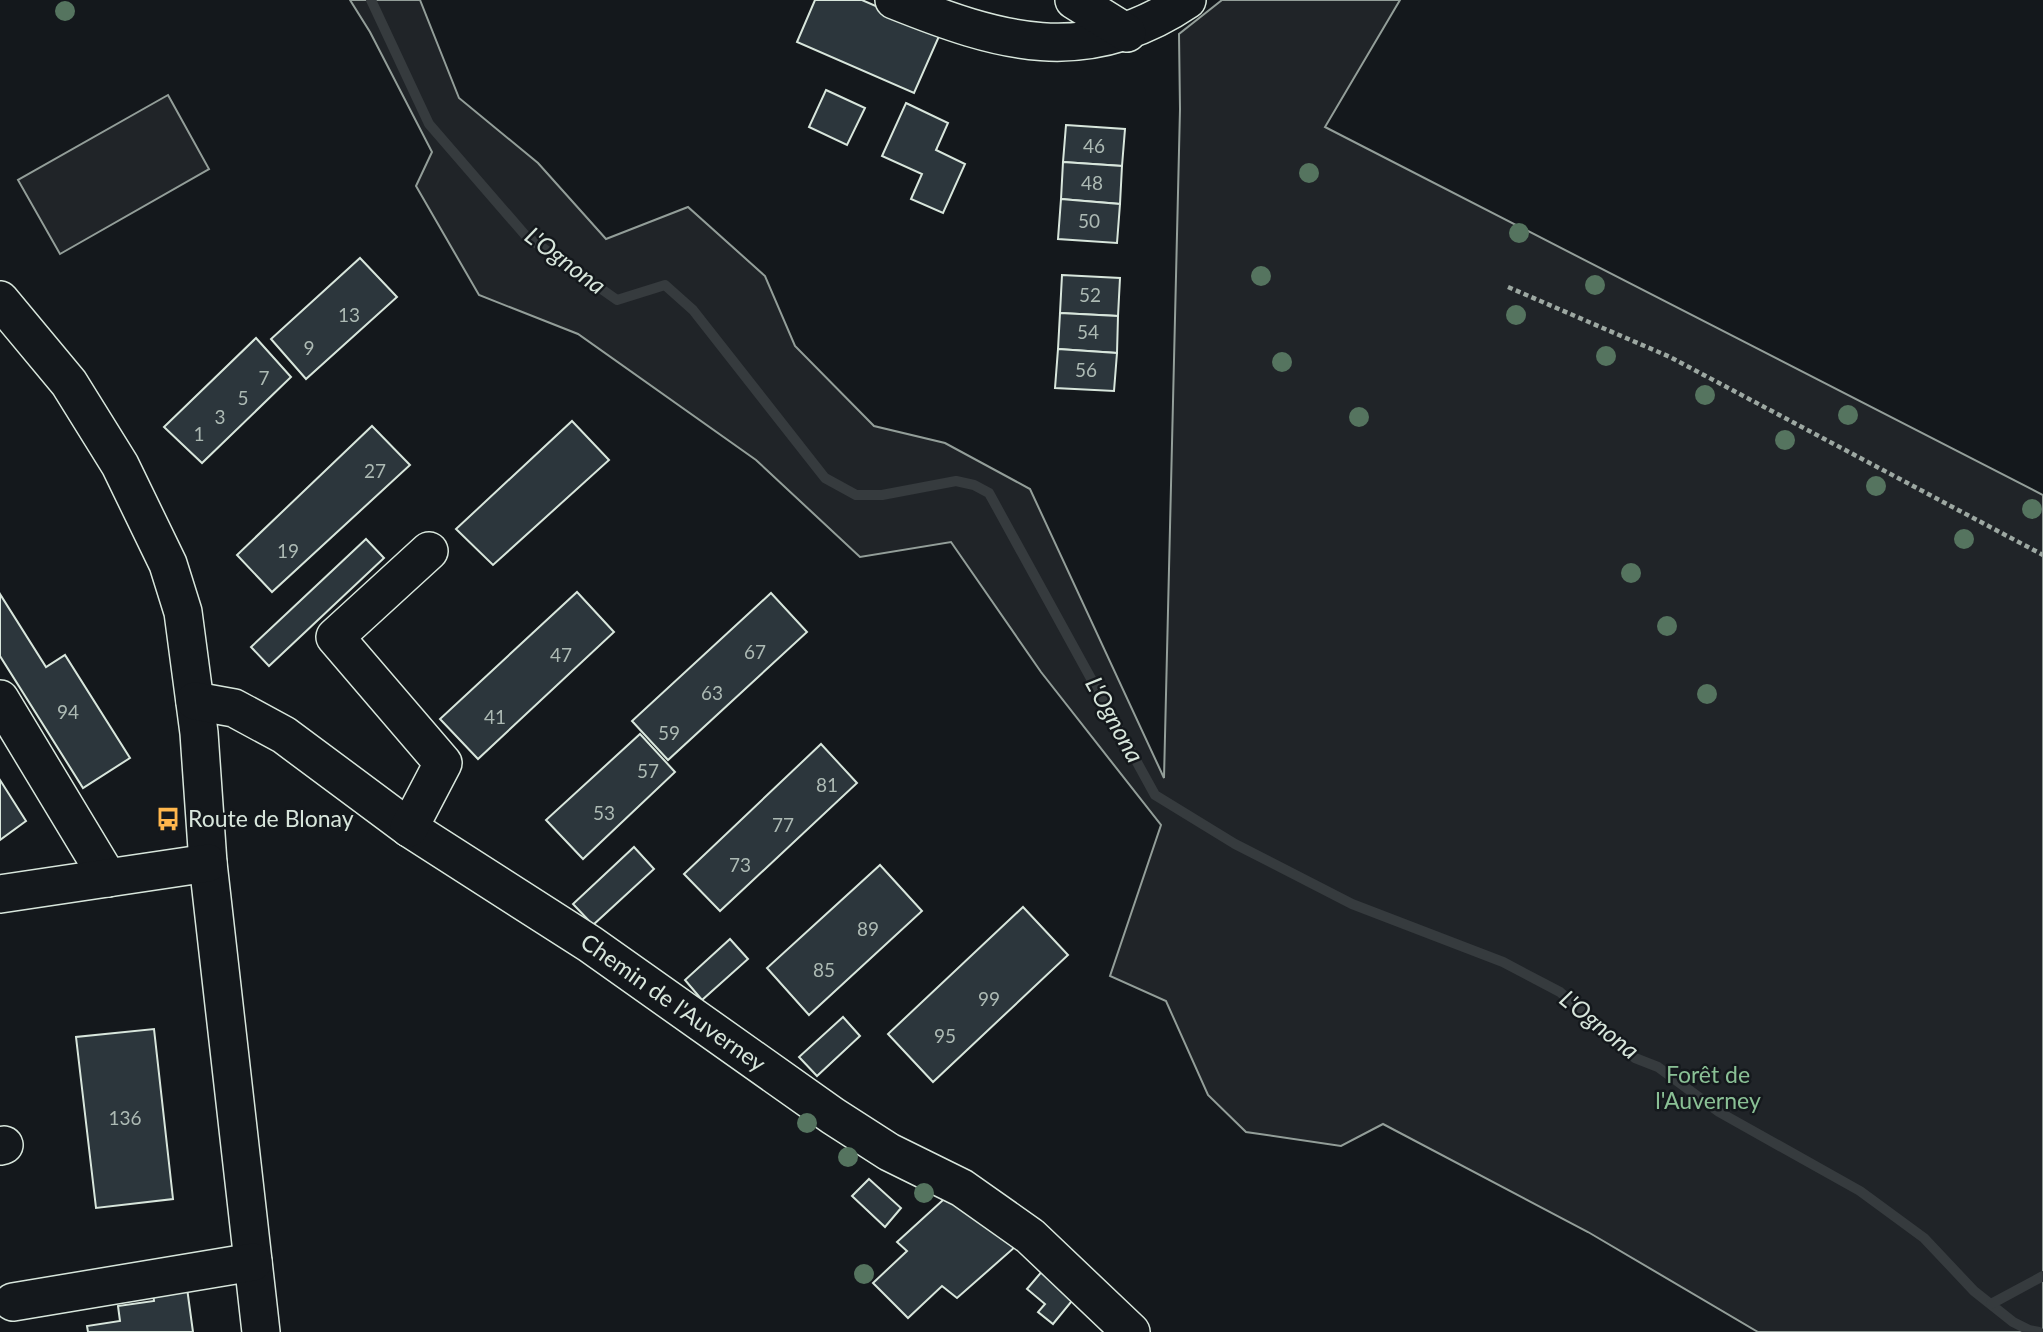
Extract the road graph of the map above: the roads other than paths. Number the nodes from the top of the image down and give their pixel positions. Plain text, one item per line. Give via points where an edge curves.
1 (894, 0) edge
2 (1074, 0) edge
3 (1187, 0) edge
4 (1140, 26) junction
5 (0, 300) edge
6 (429, 551) dead end
7 (0, 699) edge
8 (195, 701) junction
9 (409, 828) junction
10 (208, 863) junction
11 (108, 878) junction
12 (0, 894) edge
13 (253, 1262) junction
14 (13, 1302) dead end
15 (261, 1332) edge
16 (1131, 1332) edge

1 - 4 street via 1013,39 1079,43
2 - 4 street
3 - 4 street
5 - 8 street via 69,383 120,465 168,564 183,612
6 - 9 street via 335,638 443,762
7 - 11 street
8 - 9 street, Chemin de l'Auverney via 234,708 269,726
8 - 10 street
9 - 16 street, Chemin de l'Auverney via 590,944 844,1123 889,1152 962,1188 1030,1236
10 - 11 street
10 - 13 street
11 - 12 street
13 - 14 street
13 - 15 street

